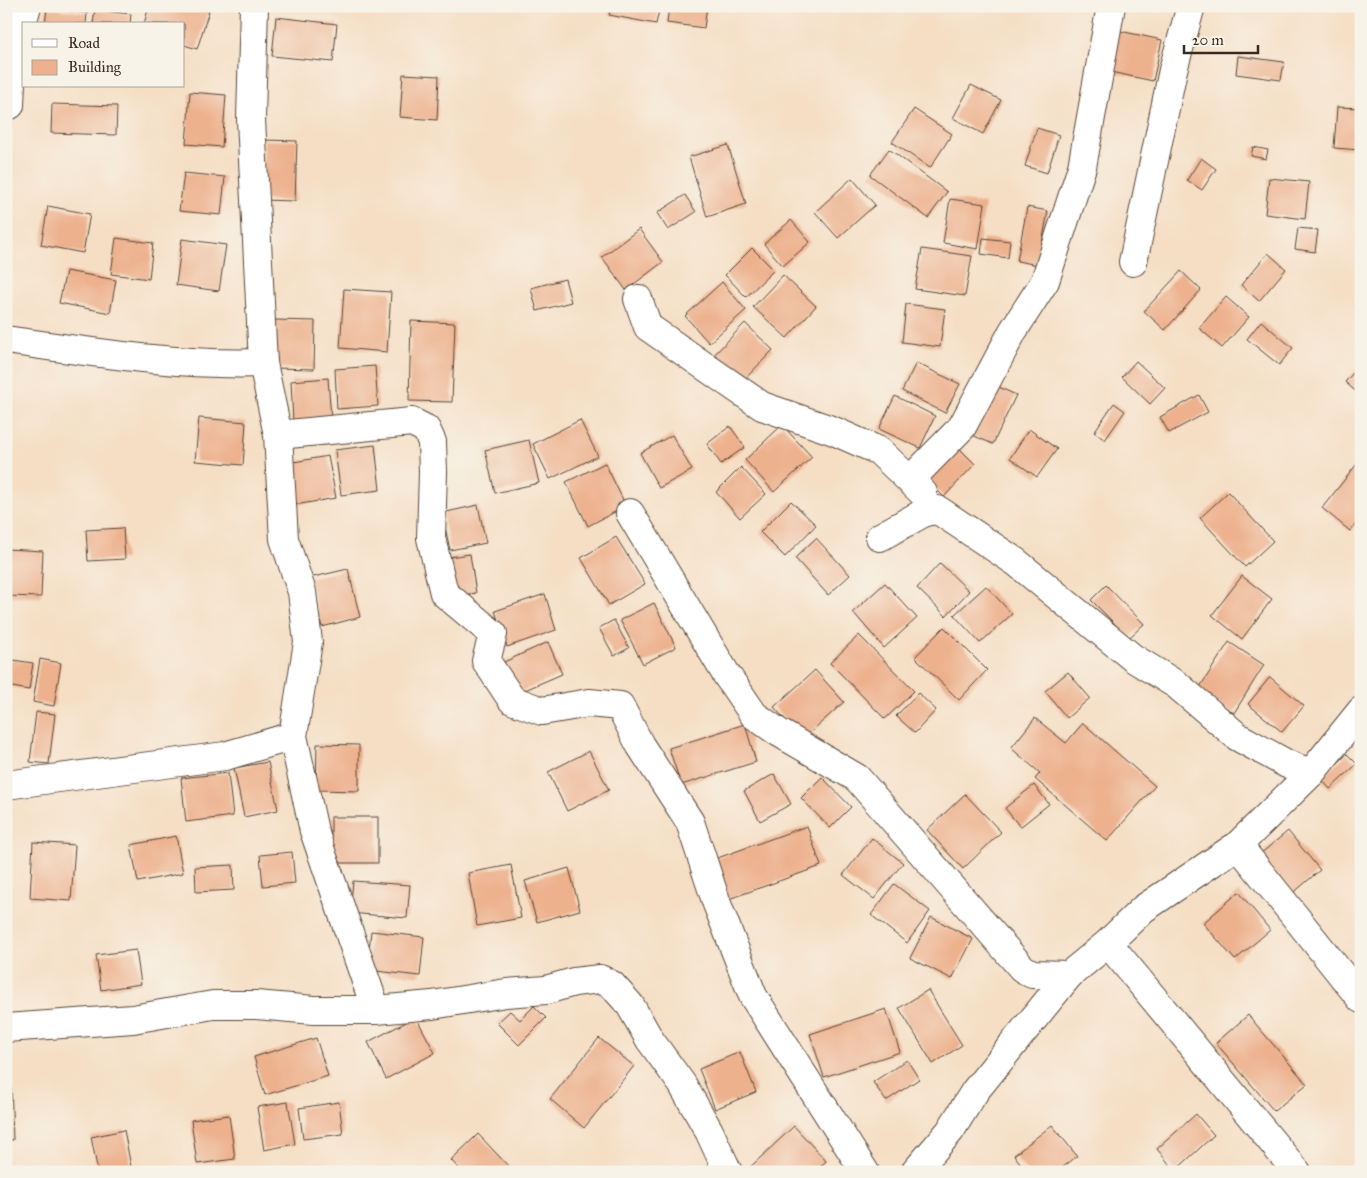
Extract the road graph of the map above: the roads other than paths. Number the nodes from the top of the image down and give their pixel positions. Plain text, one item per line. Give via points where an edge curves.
1 (26, 6) edge
2 (254, 6) edge
3 (1111, 6) edge
4 (1191, 6) edge
5 (10, 105) dead end
6 (1133, 262) dead end
7 (638, 300) dead end
8 (6, 340) edge
9 (263, 363) junction
10 (278, 435) junction
11 (910, 480) junction
12 (937, 509) junction
13 (630, 513) dead end
14 (880, 537) dead end
15 (1361, 711) edge
16 (293, 736) junction
17 (1311, 773) junction
18 (6, 784) edge
19 (1238, 845) junction
20 (1108, 943) junction
21 (1069, 975) junction
22 (1361, 999) edge
23 (376, 1010) junction
24 (6, 1028) edge
25 (919, 1170) edge
26 (728, 1172) edge
27 (865, 1172) edge
28 (1298, 1172) edge

1 - 5 street via 12,58
2 - 9 street via 252,119
3 - 11 street via 1082,167 1045,281 1013,331 962,426
4 - 6 street via 1173,70
7 - 11 street via 648,327 762,406 834,431 878,451
8 - 9 street via 117,356 218,365
9 - 10 street
10 - 16 street via 284,538 302,592 308,642
10 - 27 street via 412,422 426,429 432,442 431,538 444,593 494,634 486,661 512,700 542,711 589,703 620,706 640,744 690,822 717,904 754,996
11 - 12 street
12 - 14 street via 925,512
12 - 17 street via 1016,562 1134,658 1178,685 1238,737
13 - 21 street via 754,715 857,778 1022,968 1032,974
15 - 17 street
16 - 18 street via 224,756
16 - 23 street via 314,831
17 - 19 street
19 - 20 street via 1144,909
19 - 22 street
20 - 21 street
20 - 28 street
21 - 25 street via 975,1091 950,1131
23 - 24 street via 213,1005 133,1019
23 - 26 street via 546,990 600,979 612,985 630,1005 709,1130

